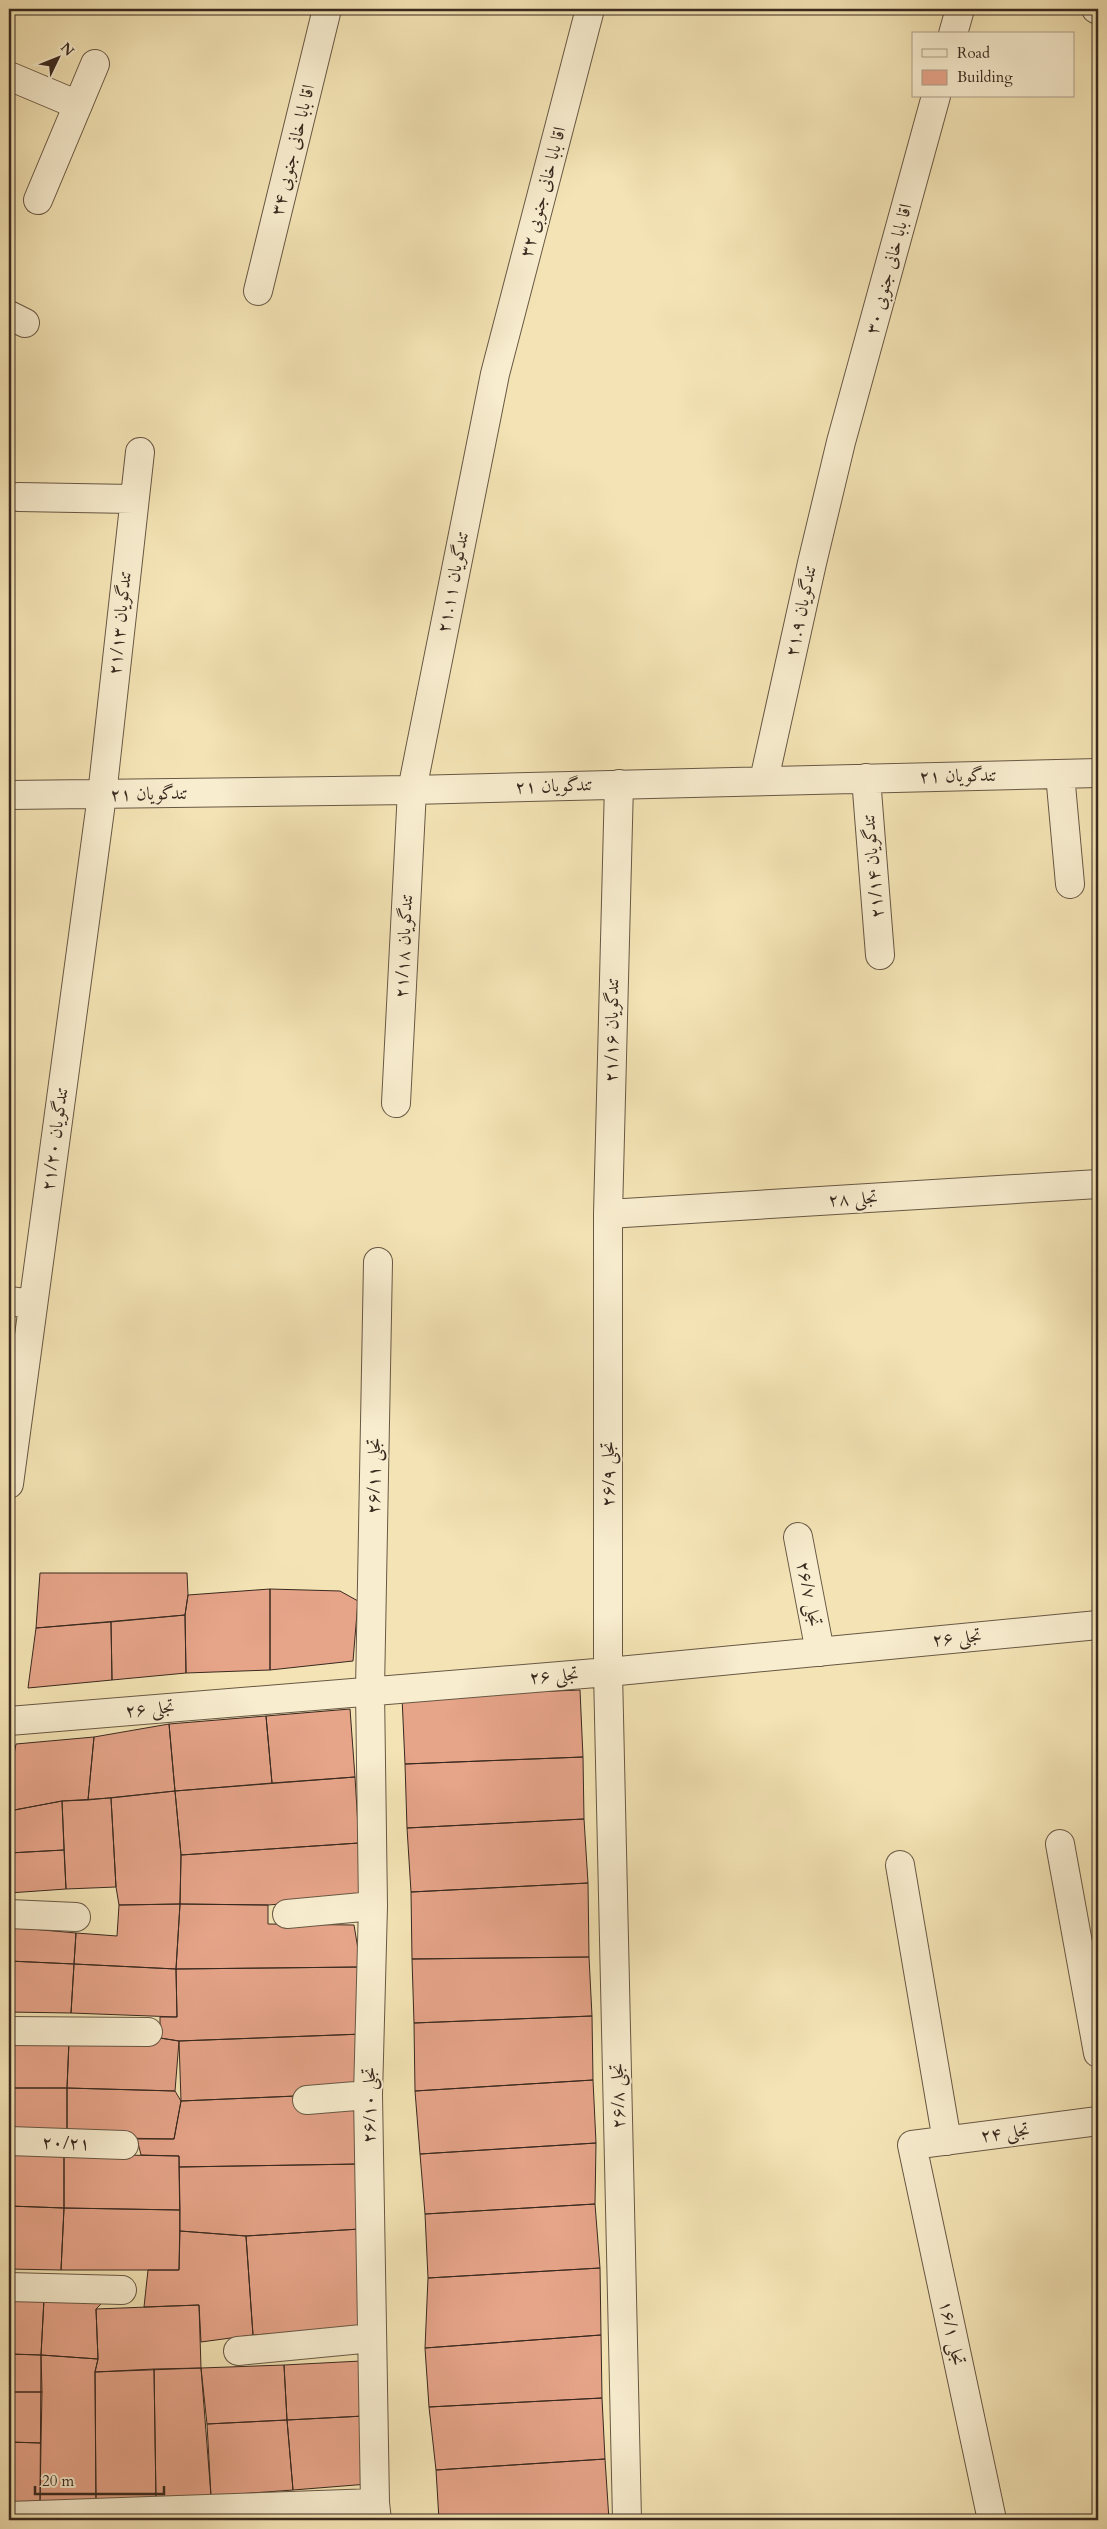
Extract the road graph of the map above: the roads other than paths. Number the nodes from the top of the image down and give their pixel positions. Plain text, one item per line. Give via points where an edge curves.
1 (327, 9) edge
2 (590, 9) edge
3 (960, 9) edge
4 (954, 32) edge
5 (95, 64) dead end
6 (9, 76) edge
7 (935, 98) edge
8 (78, 104) junction
9 (38, 200) dead end
10 (258, 291) dead end
11 (495, 374) joint
12 (842, 442) joint
13 (140, 452) dead end
14 (18, 497) dead end
15 (133, 499) junction
16 (1098, 773) edge
17 (1060, 774) junction
18 (866, 778) junction
19 (764, 780) junction
20 (619, 784) junction
21 (412, 790) junction
22 (9, 795) edge
23 (102, 795) junction
24 (1070, 884) dead end
25 (880, 955) dead end
26 (396, 1103) dead end
27 (1098, 1184) edge
28 (608, 1214) junction
29 (378, 1262) dead end
30 (608, 1276) joint
31 (21, 1302) edge
32 (9, 1484) edge
33 (798, 1537) dead end
34 (1098, 1625) edge
35 (820, 1652) junction
36 (608, 1672) junction
37 (370, 1690) junction
38 (9, 1721) edge
39 (1060, 1844) dead end
40 (900, 1865) dead end
41 (373, 1906) junction
42 (9, 1914) edge
43 (287, 1914) dead end
44 (76, 1918) dead end
45 (9, 2031) edge
46 (148, 2032) dead end
47 (1098, 2053) edge
48 (368, 2096) junction
49 (307, 2100) dead end
50 (1098, 2122) edge
51 (9, 2141) edge
52 (947, 2141) junction
53 (124, 2145) dead end
54 (912, 2145) joint
55 (9, 2287) edge
56 (122, 2290) dead end
57 (372, 2338) junction
58 (238, 2351) dead end
59 (376, 2512) edge
60 (9, 2516) edge
61 (627, 2520) edge
62 (992, 2520) edge

1 - 10 street, ۳۴ اقا بابا خانی جنوبی
2 - 11 street, ۳۲ اقا بابا خانی جنوبی
3 - 4 street
5 - 8 street
6 - 8 street
7 - 12 street, ۳۰ اقا بابا خانی جنوبی
8 - 9 street
11 - 21 street, ۲۱.۱۱ تندگویان
12 - 19 street, ۲۱.۹ تندگویان
13 - 15 street, ۲۱/۱۳ تندگویان
14 - 15 street
15 - 23 street, ۲۱/۱۳ تندگویان
16 - 17 street, ۲۱ تندگویان
17 - 18 street, ۲۱ تندگویان
17 - 24 street
18 - 19 street, ۲۱ تندگویان
18 - 25 street, ۲۱/۱۴ تندگویان
19 - 20 street, ۲۱ تندگویان
20 - 21 street, ۲۱ تندگویان
20 - 28 street, ۲۱/۱۶ تندگویان
21 - 23 street, ۲۱ تندگویان
21 - 26 street, ۲۱/۱۸ تندگویان
22 - 23 street, ۲۱ تندگویان
23 - 31 street, ۲۱/۲۰ تندگویان
27 - 28 street, ۲۸ تجلی
28 - 30 street, ۲۱/۱۶ تندگویان
29 - 37 street, ۲۶/۱۱ تجلی
30 - 36 street, ۲۶/۹ تجلی
31 - 32 street, ۲۱/۲۰ تندگویان
33 - 35 street, ۲۶/۷ تجلی
34 - 35 street, ۲۶ تجلی
35 - 36 street, ۲۶ تجلی
36 - 37 street, ۲۶ تجلی
36 - 61 street, ۲۶/۸ تجلی
37 - 38 street, ۲۶ تجلی
37 - 41 street, ۲۶/۱۰ تجلی
39 - 47 street
40 - 52 street
41 - 43 street
41 - 48 street, ۲۶/۱۰ تجلی
42 - 44 street
45 - 46 street
48 - 49 street
48 - 57 street, ۲۶/۱۰ تجلی
50 - 52 street, ۲۴ تجلی
51 - 53 street, ۲۰/۲۱
52 - 54 street, ۲۴ تجلی
54 - 62 street, ۱۶/۱ تجلی
55 - 56 street
57 - 58 street
57 - 59 street, ۲۶/۱۰ تجلی
59 - 60 street

